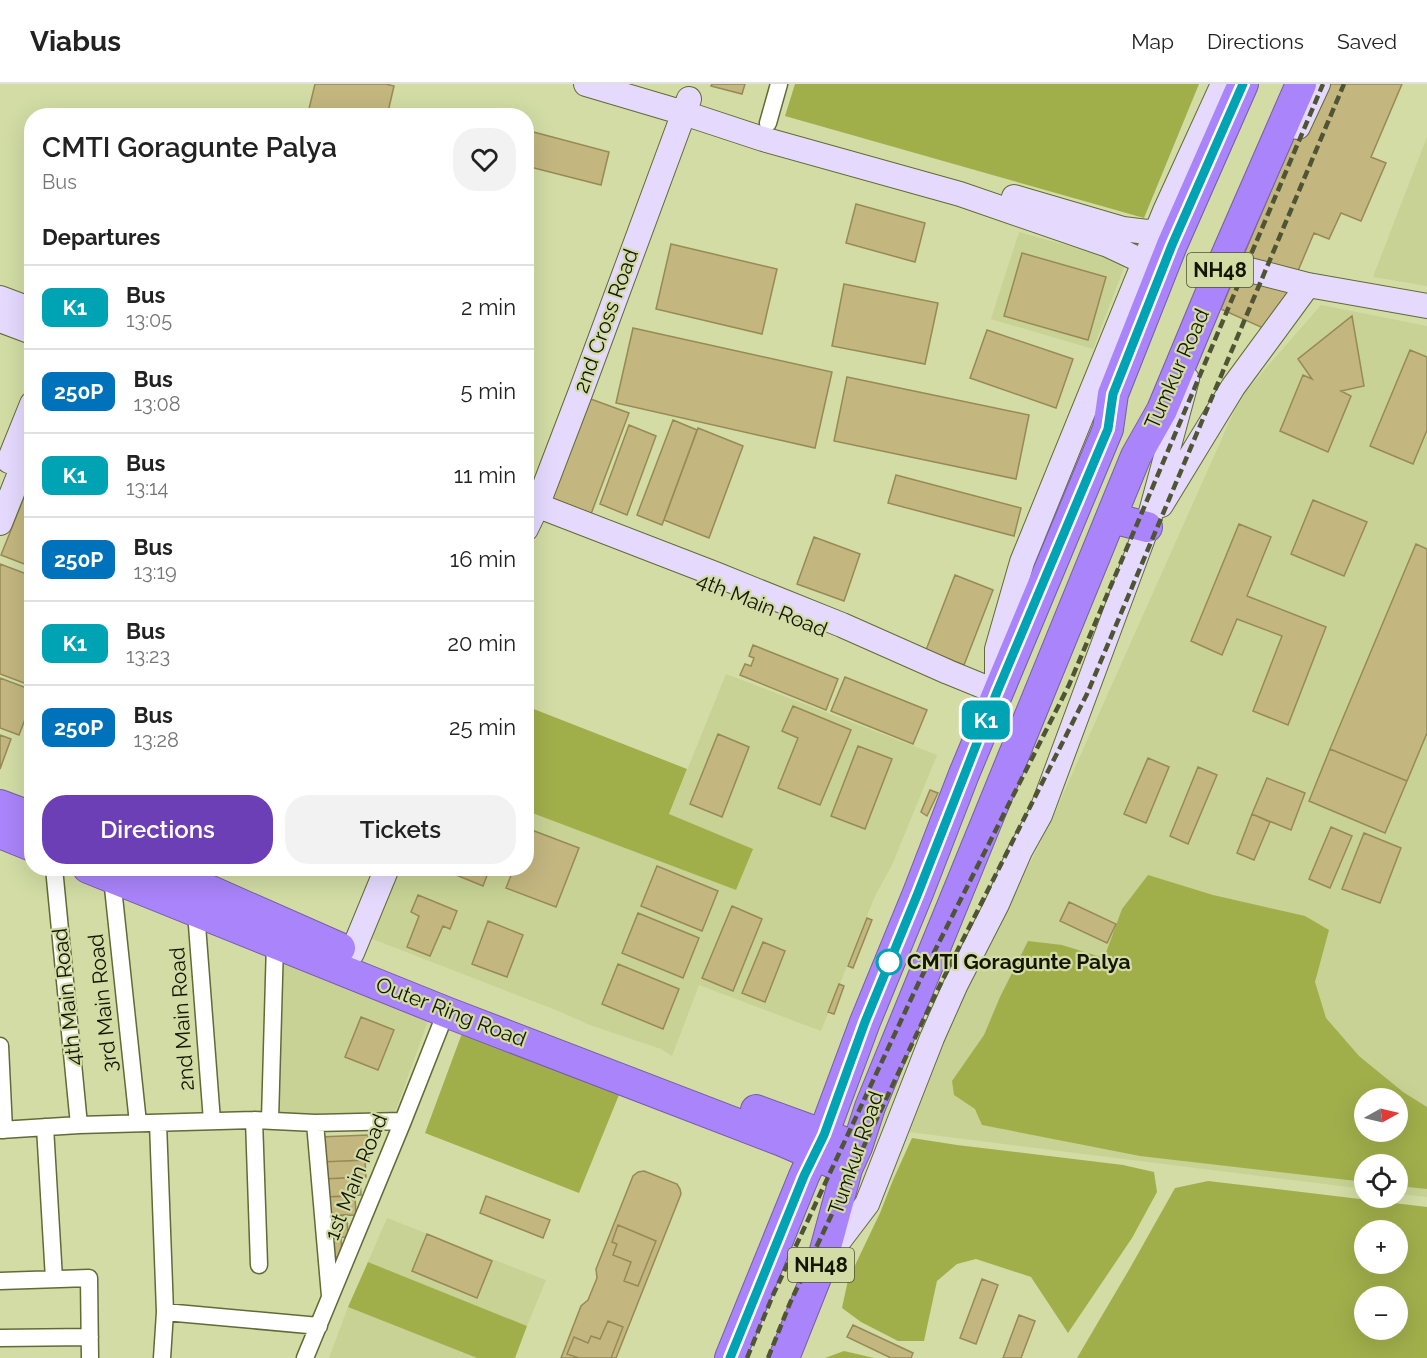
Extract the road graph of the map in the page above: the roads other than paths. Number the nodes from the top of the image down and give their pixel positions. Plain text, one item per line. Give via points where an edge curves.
1 (586, 84) edge
2 (642, 84) edge
3 (779, 84) edge
4 (1223, 84) edge
5 (1243, 84) edge
6 (1263, 84) edge
7 (1283, 84) edge
8 (1301, 84) edge
9 (1318, 84) edge
10 (679, 104) junction
11 (768, 123) junction
12 (1158, 230) junction
13 (1210, 259) junction
14 (1144, 262) junction
15 (1308, 285) junction
16 (0, 298) edge
17 (1427, 306) edge
18 (24, 307) edge
19 (0, 320) edge
20 (24, 329) edge
21 (24, 424) edge
22 (1108, 429) junction
23 (1136, 456) junction
24 (24, 463) edge
25 (0, 482) edge
26 (534, 494) edge
27 (534, 513) edge
28 (1112, 518) junction
29 (0, 523) edge
30 (1147, 527) junction
31 (995, 698) junction
32 (0, 805) edge
33 (24, 814) edge
34 (0, 833) edge
35 (24, 843) edge
36 (55, 876) edge
37 (100, 876) edge
38 (107, 876) edge
39 (177, 876) edge
40 (369, 876) edge
41 (383, 876) edge
42 (196, 912) junction
43 (275, 943) junction
44 (346, 950) junction
45 (446, 1012) junction
46 (0, 1046) edge
47 (262, 1120) junction
48 (403, 1121) junction
49 (212, 1122) junction
50 (158, 1123) junction
51 (315, 1123) junction
52 (138, 1124) junction
53 (79, 1125) junction
54 (45, 1127) junction
55 (2, 1130) edge
56 (782, 1141) junction
57 (819, 1145) junction
58 (852, 1158) junction
59 (788, 1215) junction
60 (830, 1234) junction
61 (259, 1265) dead end
62 (821, 1265) junction
63 (54, 1279) junction
64 (0, 1281) edge
65 (330, 1298) junction
66 (165, 1312) junction
67 (319, 1326) junction
68 (90, 1337) junction
69 (0, 1338) edge
70 (90, 1358) edge
71 (162, 1358) edge
72 (305, 1358) edge
73 (710, 1358) edge
74 (730, 1358) edge
75 (783, 1358) edge

1 - 10 street
2 - 10 street
3 - 11 street
4 - 12 street
5 - 22 highway, Tumkur Road / NH48 via 1172,245 1113,394
6 - 13 highway
7 - 13 highway
8 - 23 highway, Tumkur Road / NH48 via 1162,410
9 - 13 street
10 - 11 street
10 - 14 street via 763,139 960,194 1108,245
10 - 26 street via 556,419
11 - 12 street via 1123,229
12 - 14 street
13 - 15 street
13 - 22 highway via 1127,404
13 - 23 highway via 1147,402
13 - 30 street via 1192,357
14 - 31 street via 1022,562 997,649
15 - 17 street
15 - 30 street via 1233,387
16 - 18 street
19 - 20 street
21 - 25 street
22 - 31 highway, Tumkur Road / NH48
23 - 28 highway, NH48
24 - 29 street
27 - 31 street, 4th Main Road
28 - 30 highway
28 - 58 highway, Tumkur Road / NH48
30 - 62 street via 1040,815 956,984 867,1204
31 - 57 highway, Tumkur Road / NH48
32 - 33 highway
34 - 35 highway
36 - 53 street, 4th Main Road
37 - 52 street, 3rd Main Road
38 - 42 highway, Outer Ring Road
39 - 44 highway, Outer Ring Road
40 - 44 street
41 - 44 street
42 - 43 highway, Outer Ring Road
42 - 49 street, 2nd Main Road
43 - 45 highway, Outer Ring Road
43 - 47 street
44 - 57 highway, Outer Ring Road via 622,1060
45 - 48 street, 1st Main Road
45 - 56 highway, Outer Ring Road
46 - 55 street
47 - 49 street
47 - 51 street
47 - 61 street
48 - 51 street
48 - 65 street, 1st Main Road
49 - 50 street
50 - 52 street
50 - 66 street
51 - 65 street
52 - 53 street
53 - 54 street
54 - 55 street
54 - 63 street
56 - 57 highway, Outer Ring Road
56 - 73 highway via 785,1168
57 - 58 highway
57 - 59 highway, Tumkur Road / NH48
58 - 60 highway, Tumkur Road / NH48
59 - 60 highway
59 - 74 highway, Tumkur Road / NH48
60 - 62 highway, Tumkur Road / NH48
62 - 75 highway, Tumkur Road / NH48
63 - 64 street
63 - 68 street via 89,1278
65 - 67 street, 1st Main Road
66 - 67 street
66 - 71 street
67 - 72 street, 1st Main Road
68 - 69 street
68 - 70 street

